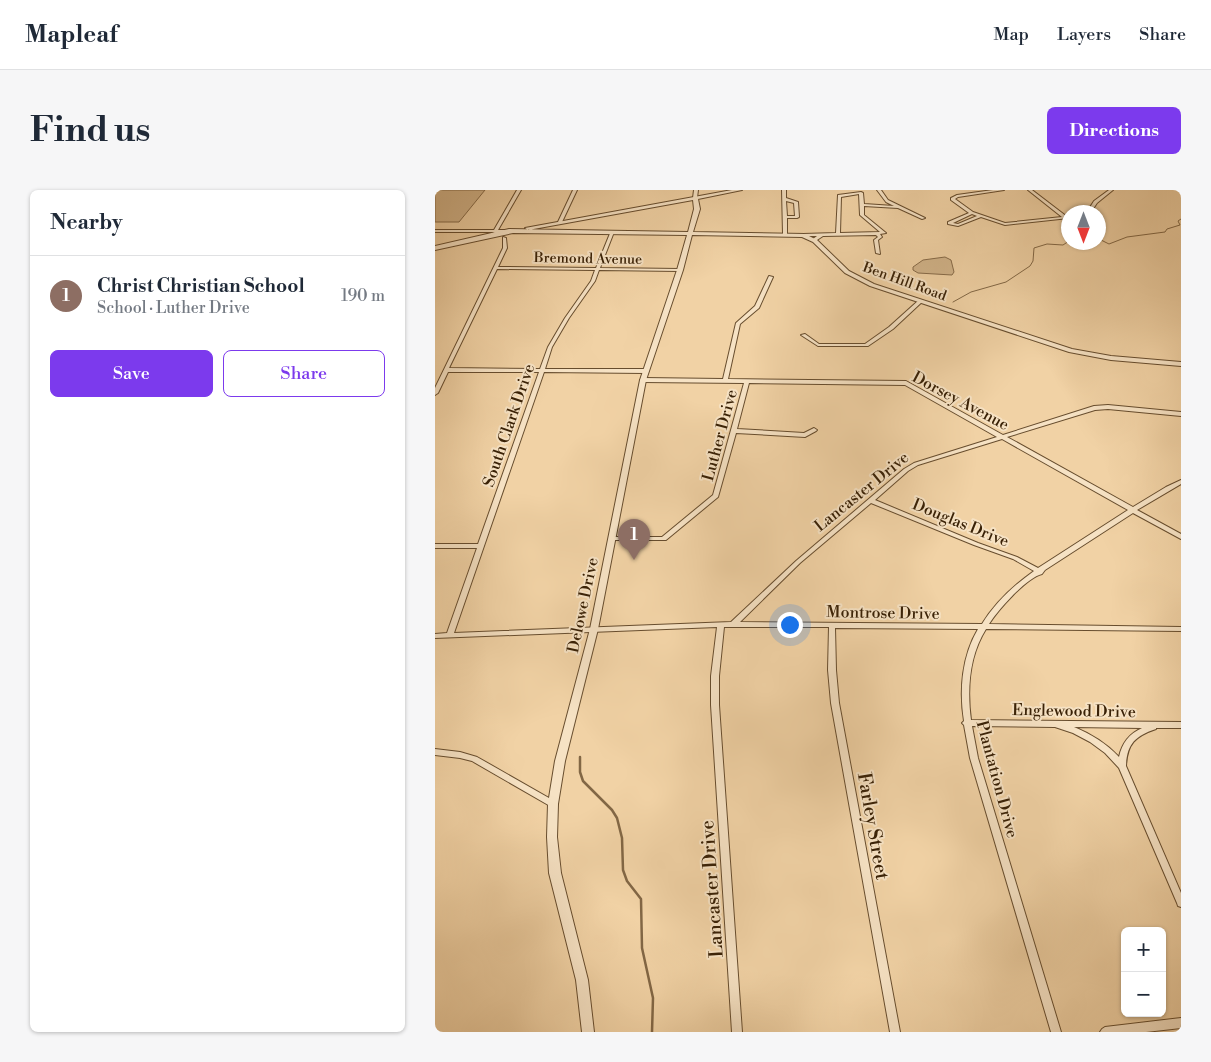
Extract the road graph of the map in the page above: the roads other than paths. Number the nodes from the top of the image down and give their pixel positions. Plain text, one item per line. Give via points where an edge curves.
1 (519, 190) edge
2 (575, 190) edge
3 (696, 190) edge
4 (740, 190) edge
5 (784, 190) edge
6 (879, 190) edge
7 (1002, 190) edge
8 (1030, 190) edge
9 (1111, 190) edge
10 (861, 191) edge
11 (695, 198) junction
12 (784, 199) junction
13 (862, 205) junction
14 (1093, 205) edge
15 (897, 207) junction
16 (972, 213) junction
17 (1061, 213) edge
18 (980, 216) junction
19 (785, 217) junction
20 (923, 218) dead end
21 (1061, 219) edge
22 (560, 222) junction
23 (435, 231) edge
24 (509, 231) junction
25 (612, 232) junction
26 (495, 233) junction
27 (689, 233) junction
28 (785, 234) junction
29 (838, 234) junction
30 (877, 234) junction
31 (803, 235) junction
32 (822, 235) junction
33 (504, 238) junction
34 (815, 241) junction
35 (435, 248) edge
36 (878, 254) dead end
37 (496, 268) junction
38 (598, 269) junction
39 (680, 270) junction
40 (771, 277) dead end
41 (921, 301) junction
42 (803, 335) dead end
43 (1181, 364) edge
44 (446, 370) junction
45 (542, 370) junction
46 (644, 376) junction
47 (725, 381) junction
48 (747, 382) junction
49 (435, 393) edge
50 (1181, 414) edge
51 (814, 430) dead end
52 (734, 431) junction
53 (1001, 436) junction
54 (1181, 482) edge
55 (870, 500) junction
56 (1133, 510) junction
57 (1181, 537) edge
58 (612, 539) junction
59 (435, 546) edge
60 (481, 546) junction
61 (1040, 572) junction
62 (721, 624) junction
63 (733, 624) junction
64 (832, 625) junction
65 (983, 627) junction
66 (594, 629) junction
67 (1181, 629) edge
68 (435, 636) edge
69 (449, 636) junction
70 (966, 723) junction
71 (1056, 724) junction
72 (1181, 725) edge
73 (435, 752) edge
74 (1123, 766) junction
75 (553, 804) junction
76 (1181, 903) edge
77 (1181, 1023) edge
78 (588, 1032) edge
79 (737, 1032) edge
80 (895, 1032) edge
81 (1055, 1032) edge
82 (1105, 1032) edge

1 - 26 street
2 - 22 street
3 - 11 street, Delowe Drive
4 - 11 street
5 - 12 street
6 - 15 street
7 - 16 street via 952,199
8 - 17 street
9 - 14 street
10 - 13 street
10 - 29 street via 839,196
11 - 22 street
11 - 27 street, Delowe Drive via 697,209
12 - 19 street
12 - 19 street via 796,202 797,216
13 - 15 street
13 - 30 street via 862,215 884,233
15 - 20 street
16 - 18 street
16 - 18 street via 949,224 958,225
18 - 21 street via 1011,225
19 - 28 street
22 - 24 street
23 - 26 street
24 - 25 street, Ben Hill Road
24 - 26 street
24 - 33 street
25 - 27 street, Ben Hill Road
25 - 38 street, South Clark Drive
26 - 33 street
26 - 35 street
27 - 28 street, Ben Hill Road
27 - 39 street, Delowe Drive
28 - 31 street, Ben Hill Road
29 - 30 street
29 - 32 street
30 - 36 street via 881,237 876,240
31 - 32 street
31 - 34 street, Ben Hill Road
32 - 34 street
33 - 37 street via 506,245
34 - 41 street, Ben Hill Road via 853,275
37 - 38 street, Bremond Avenue
37 - 44 street
38 - 39 street, Bremond Avenue
38 - 45 street, South Clark Drive via 588,291 557,333
39 - 46 street, Delowe Drive
40 - 47 street via 757,308 738,323
41 - 42 street via 866,345 817,345
41 - 43 street, Ben Hill Road via 1071,351
44 - 45 street, Dorsey Avenue
44 - 49 street
45 - 46 street, Dorsey Avenue
45 - 60 street, South Clark Drive
46 - 47 street, Dorsey Avenue
46 - 58 street, Delowe Drive
47 - 48 street, Dorsey Avenue
48 - 52 street, Luther Drive
48 - 53 street, Dorsey Avenue via 905,383
50 - 53 street, Lancaster Drive via 1100,406
51 - 52 street via 805,435
52 - 58 street, Luther Drive via 717,496 664,538
53 - 55 street, Lancaster Drive via 916,464
53 - 56 street, Dorsey Avenue
54 - 56 street, Plantation Drive
55 - 61 street, Douglas Drive via 1015,558
55 - 63 street, Lancaster Drive
56 - 57 street, Dorsey Avenue
56 - 61 street, Plantation Drive
58 - 66 street, Delowe Drive
59 - 60 street
60 - 69 street, South Clark Drive
61 - 65 street, Plantation Drive via 1007,596
62 - 63 street, Montrose Drive
62 - 66 street, Montrose Drive
62 - 79 street, Lancaster Drive via 715,705
63 - 64 street, Montrose Drive
64 - 65 street, Montrose Drive
64 - 80 street, Farley Street via 835,703
65 - 67 street, Montrose Drive
65 - 70 street, Plantation Drive via 973,646 966,672
66 - 69 street, Montrose Drive
66 - 75 street, Delowe Drive via 560,761
68 - 69 street, Montrose Drive
70 - 71 street, Englewood Drive
70 - 81 street, Plantation Drive
71 - 72 street, Englewood Drive
71 - 74 street via 1095,739
72 - 74 street via 1155,727 1137,733 1125,746
73 - 75 street via 474,759
74 - 76 street
75 - 78 street, Delowe Drive via 555,873 583,980
77 - 82 street

